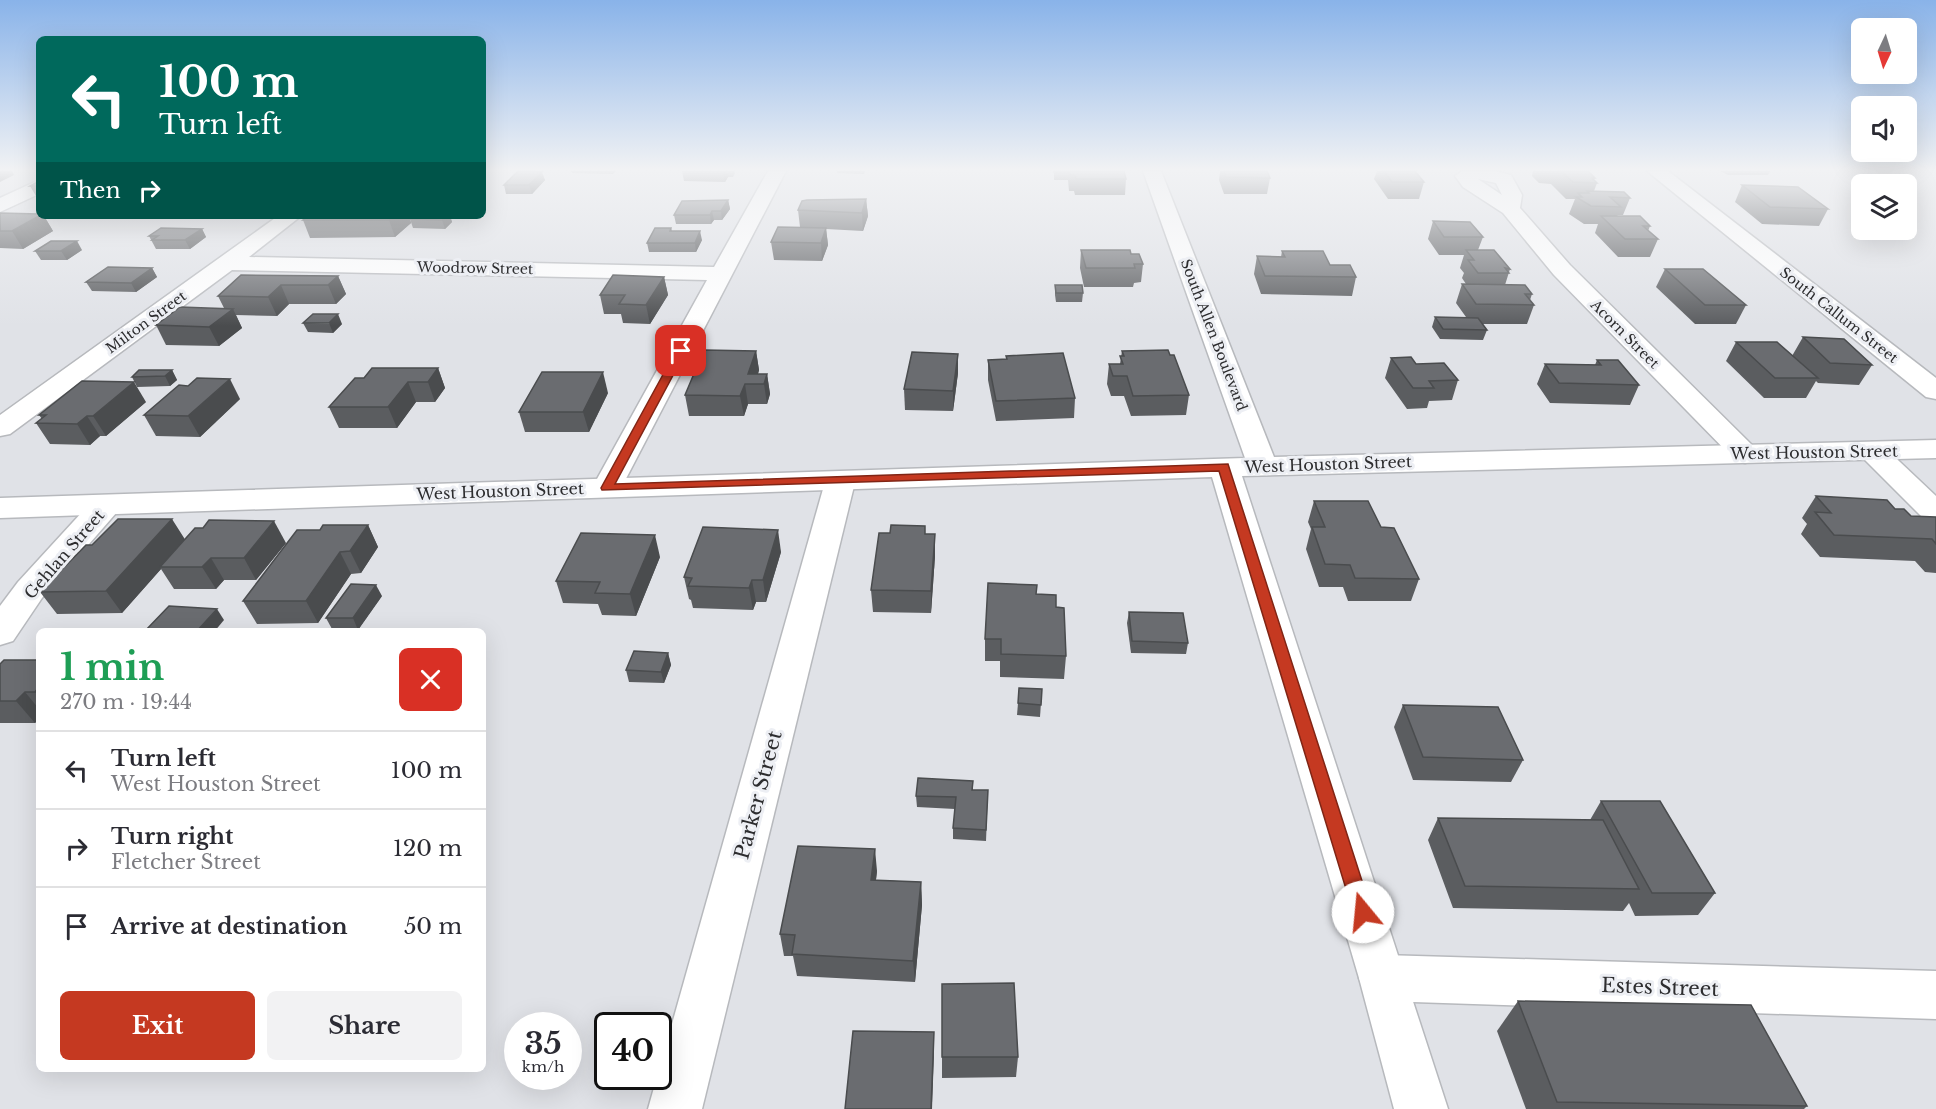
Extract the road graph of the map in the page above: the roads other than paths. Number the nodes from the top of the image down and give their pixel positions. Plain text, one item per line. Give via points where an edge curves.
1 (282, 223) edge
2 (750, 223) edge
3 (1168, 223) edge
4 (1522, 223) edge
5 (1722, 223) edge
6 (227, 263) junction
7 (723, 274) junction
8 (1936, 392) edge
9 (0, 428) edge
10 (1936, 449) edge
11 (1872, 451) junction
12 (1745, 454) junction
13 (1243, 466) junction
14 (840, 482) junction
15 (607, 488) junction
16 (106, 505) junction
17 (0, 508) edge
18 (1936, 513) edge
19 (0, 632) edge
20 (1383, 978) junction
21 (1936, 995) edge
22 (675, 1109) edge
23 (1421, 1109) edge

1 - 6 street, Milton Street
2 - 7 street
3 - 13 street, South Allen Boulevard
4 - 12 street, Acorn Street via 1562,270
5 - 8 street, South Callum Street
6 - 7 street, Woodrow Street
6 - 9 street, Milton Street
7 - 15 street
10 - 11 street, West Houston Street
11 - 12 street, West Houston Street
11 - 18 street
12 - 13 street, West Houston Street
13 - 14 street, West Houston Street
13 - 20 street, South Allen Boulevard
14 - 15 street, West Houston Street
14 - 22 street, Parker Street
15 - 16 street, West Houston Street
16 - 17 street, West Houston Street
16 - 19 street, Gehlan Street via 30,590
20 - 21 street, Estes Street
20 - 23 street, South Allen Boulevard

